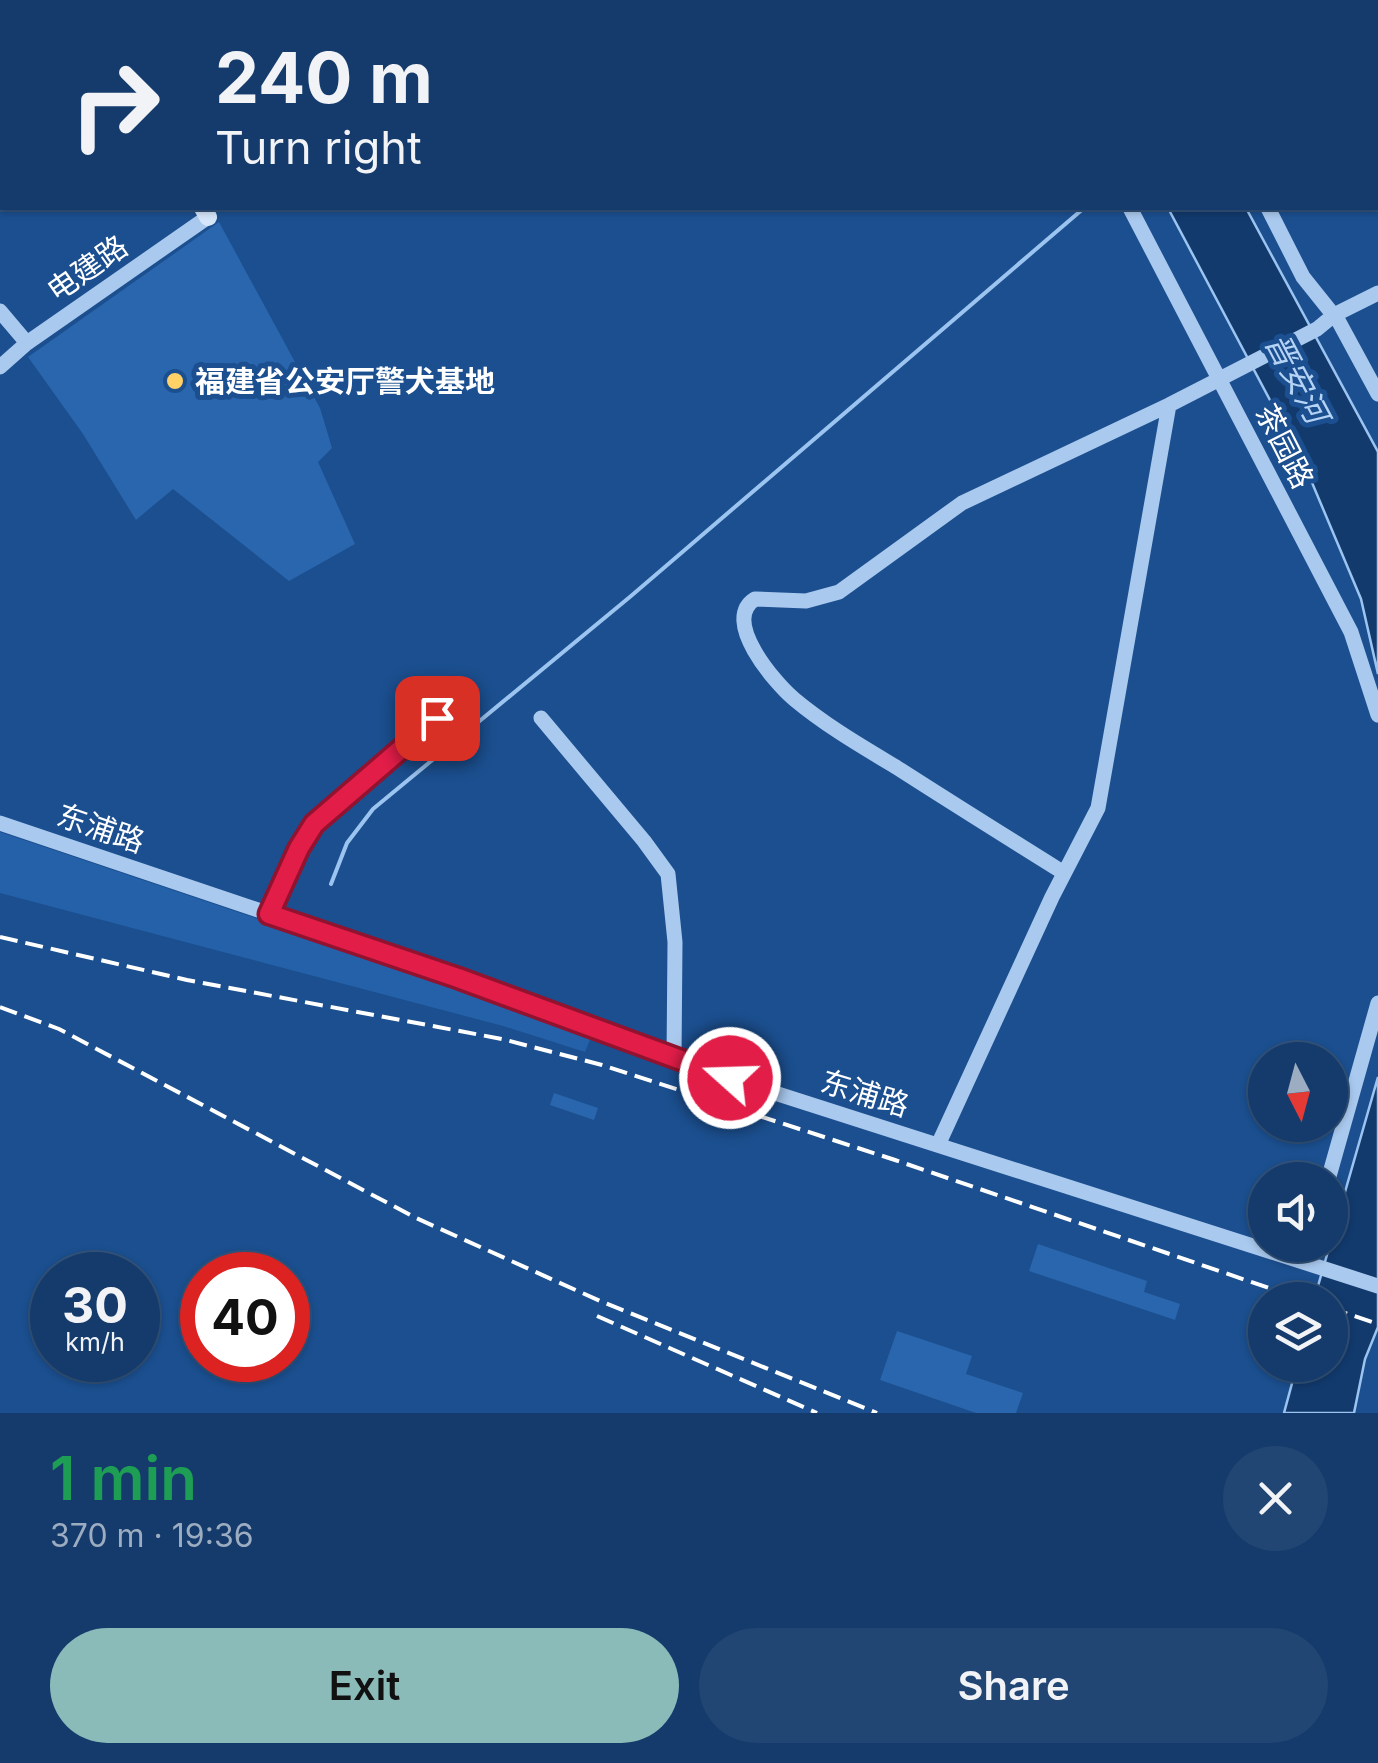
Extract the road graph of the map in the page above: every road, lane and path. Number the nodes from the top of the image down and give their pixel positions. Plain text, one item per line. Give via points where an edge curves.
1 (1131, 210) edge
2 (1269, 210) edge
3 (205, 212) edge
4 (1378, 293) edge
5 (0, 311) edge
6 (1334, 315) junction
7 (27, 343) junction
8 (0, 368) edge
9 (1219, 379) junction
10 (1378, 394) edge
11 (1168, 405) junction
12 (1378, 715) edge
13 (437, 718) dead end
14 (541, 718) dead end
15 (0, 823) edge
16 (1064, 873) junction
17 (269, 914) junction
18 (1378, 1003) edge
19 (674, 1058) junction
20 (938, 1145) junction
21 (1333, 1162) edge
22 (1307, 1263) joint
23 (1378, 1286) edge

1 - 9 street, 茶园路
2 - 6 street via 1304,278
3 - 7 street, 电建路
4 - 6 street
5 - 7 street
6 - 9 street
6 - 10 street
7 - 8 street, 电建路
9 - 11 street
9 - 12 street, 茶园路 via 1351,632
11 - 16 street via 1102,794
11 - 16 street via 962,503 839,592 806,600 754,598 742,613 759,657 794,699
13 - 17 street via 314,824
14 - 19 street via 668,874
15 - 17 street, 东浦路
16 - 20 street
17 - 19 street, 东浦路
18 - 21 street
19 - 20 street, 东浦路
20 - 22 street, 东浦路
22 - 23 street, 东浦路

